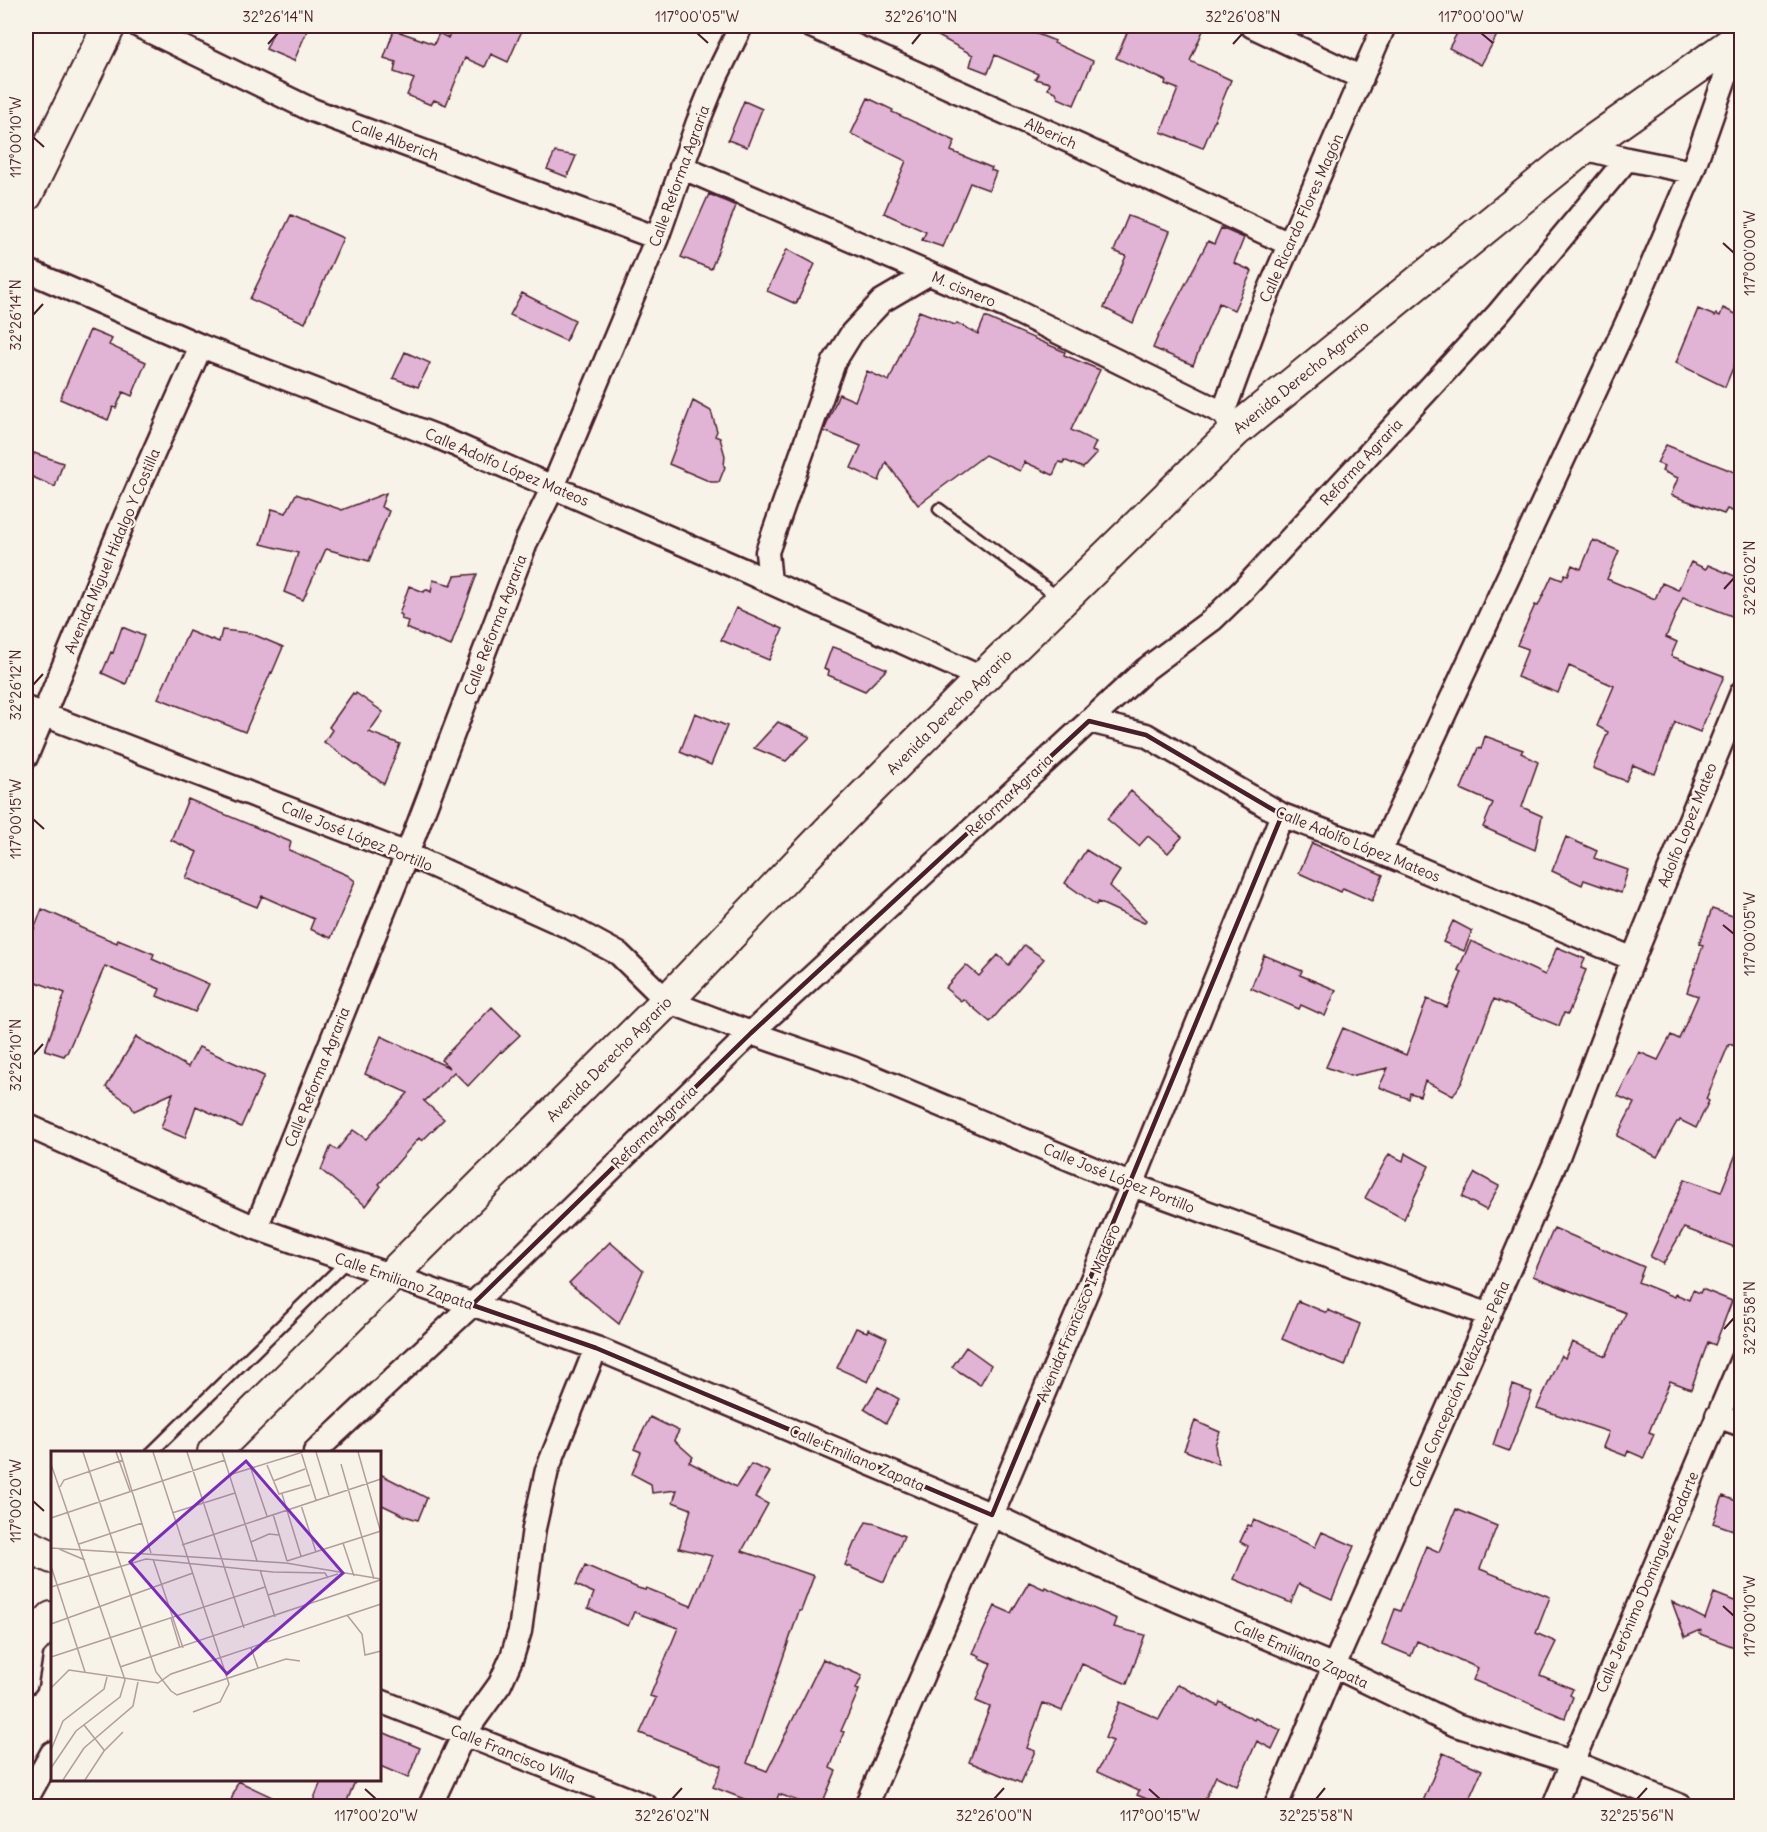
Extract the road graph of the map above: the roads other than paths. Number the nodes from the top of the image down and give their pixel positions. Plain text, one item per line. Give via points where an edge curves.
1 (109, 26) edge
2 (140, 26) edge
3 (741, 26) edge
4 (810, 26) edge
5 (1252, 26) edge
6 (1384, 26) edge
7 (1740, 37) edge
8 (1362, 78) junction
9 (1583, 148) junction
10 (1628, 159) junction
11 (681, 167) junction
12 (1692, 172) junction
13 (26, 195) edge
14 (657, 238) junction
15 (1289, 244) junction
16 (26, 270) edge
17 (928, 274) junction
18 (201, 346) junction
19 (1229, 422) junction
20 (553, 487) junction
21 (939, 510) dead end
22 (770, 582) junction
23 (1062, 600) junction
24 (982, 678) junction
25 (1742, 692) edge
26 (34, 711) edge
27 (1089, 721) junction
28 (26, 757) edge
29 (1282, 815) junction
30 (1380, 852) junction
31 (407, 854) junction
32 (1633, 959) junction
33 (667, 1001) junction
34 (751, 1033) junction
35 (26, 1125) edge
36 (1132, 1185) junction
37 (256, 1228) junction
38 (347, 1261) junction
39 (392, 1275) junction
40 (472, 1305) junction
41 (1489, 1315) junction
42 (596, 1348) junction
43 (1742, 1359) edge
44 (1717, 1416) junction
45 (1742, 1425) edge
46 (153, 1451) edge
47 (215, 1451) edge
48 (316, 1451) edge
49 (992, 1515) junction
50 (37, 1635) edge
51 (1334, 1666) junction
52 (26, 1683) edge
53 (381, 1701) edge
54 (464, 1734) junction
55 (51, 1755) edge
56 (1572, 1762) junction
57 (28, 1796) edge
58 (430, 1806) edge
59 (646, 1806) edge
60 (866, 1806) edge
61 (1276, 1806) edge
62 (1554, 1806) edge
63 (1681, 1806) edge

1 - 13 street
2 - 14 street, Calle Alberich via 312,110
3 - 11 street, Calle Reforma Agraria
4 - 15 street, Alberich
5 - 8 street
6 - 8 street, Calle Ricardo Flores Magón
7 - 9 street, Avenida Derecho Agrario
7 - 12 street
8 - 15 street, Calle Ricardo Flores Magón
9 - 10 street
9 - 19 street, Avenida Derecho Agrario
10 - 12 street
10 - 27 street, Reforma Agraria via 1498,314 1242,591
11 - 14 street, Calle Reforma Agraria
11 - 17 street, M. cisnero
12 - 30 street via 1630,316
14 - 20 street, Calle Reforma Agraria
15 - 19 street, Calle Ricardo Flores Magón via 1260,312
16 - 18 street, Calle Adolfo López Mateos
17 - 19 street, M. cisnero via 1011,309
17 - 22 street via 882,301 852,333 834,362 767,552
18 - 20 street, Calle Adolfo López Mateos via 438,437
18 - 26 street, Avenida Miguel Hidalgo Y Costilla
19 - 23 street, Avenida Derecho Agrario
20 - 22 street, Calle Adolfo López Mateos
20 - 31 street, Calle Reforma Agraria via 527,540
21 - 23 lane
22 - 24 street, Calle Adolfo López Mateos
23 - 24 street, Avenida Derecho Agrario
24 - 33 street, Avenida Derecho Agrario
25 - 32 street, Adolfo Lopez Mateo
26 - 28 street, Avenida Miguel Hidalgo Y Costilla
26 - 31 street, Calle José López Portillo
27 - 29 street, Calle Adolfo López Mateos via 1146,735
27 - 34 street, Reforma Agraria
29 - 30 street, Calle Adolfo López Mateos
29 - 36 street, Avenida Francisco I. Madero
30 - 32 street, Calle Adolfo López Mateos
31 - 33 street, Calle José López Portillo via 571,928 619,954
31 - 37 street, Calle Reforma Agraria
32 - 41 street, Calle Concepción Velázquez Peña via 1559,1154
33 - 34 street, Calle José López Portillo
33 - 39 street, Avenida Derecho Agrario
34 - 36 street, Calle José López Portillo via 852,1068
34 - 40 street, Reforma Agraria
35 - 37 street, Calle Emiliano Zapata
36 - 41 street, Calle José López Portillo
36 - 49 street, Avenida Francisco I. Madero
37 - 38 street, Calle Emiliano Zapata
38 - 39 street, Calle Emiliano Zapata
38 - 46 lane
39 - 40 street, Calle Emiliano Zapata
39 - 47 street, Avenida Derecho Agrario
40 - 42 street, Calle Emiliano Zapata
40 - 48 street, Reforma Agraria
41 - 51 street, Calle Concepción Velázquez Peña
42 - 49 street, Calle Emiliano Zapata
42 - 54 street via 547,1470 534,1528 520,1631 512,1657 500,1684
43 - 44 street, Calle Jerónimo Domínguez Rodarte
44 - 45 street
44 - 56 street, Calle Jerónimo Domínguez Rodarte
49 - 51 street, Calle Emiliano Zapata via 1141,1585
49 - 60 street, Avenida Francisco I. Madero
50 - 52 street
51 - 56 street, Calle Emiliano Zapata via 1456,1725
51 - 61 street, Calle Concepción Velázquez Peña
53 - 54 street, Calle Francisco Villa
54 - 58 street
54 - 59 street, Calle Francisco Villa
55 - 57 street
56 - 62 street, Calle Jerónimo Domínguez Rodarte
56 - 63 street, Calle Emiliano Zapata

